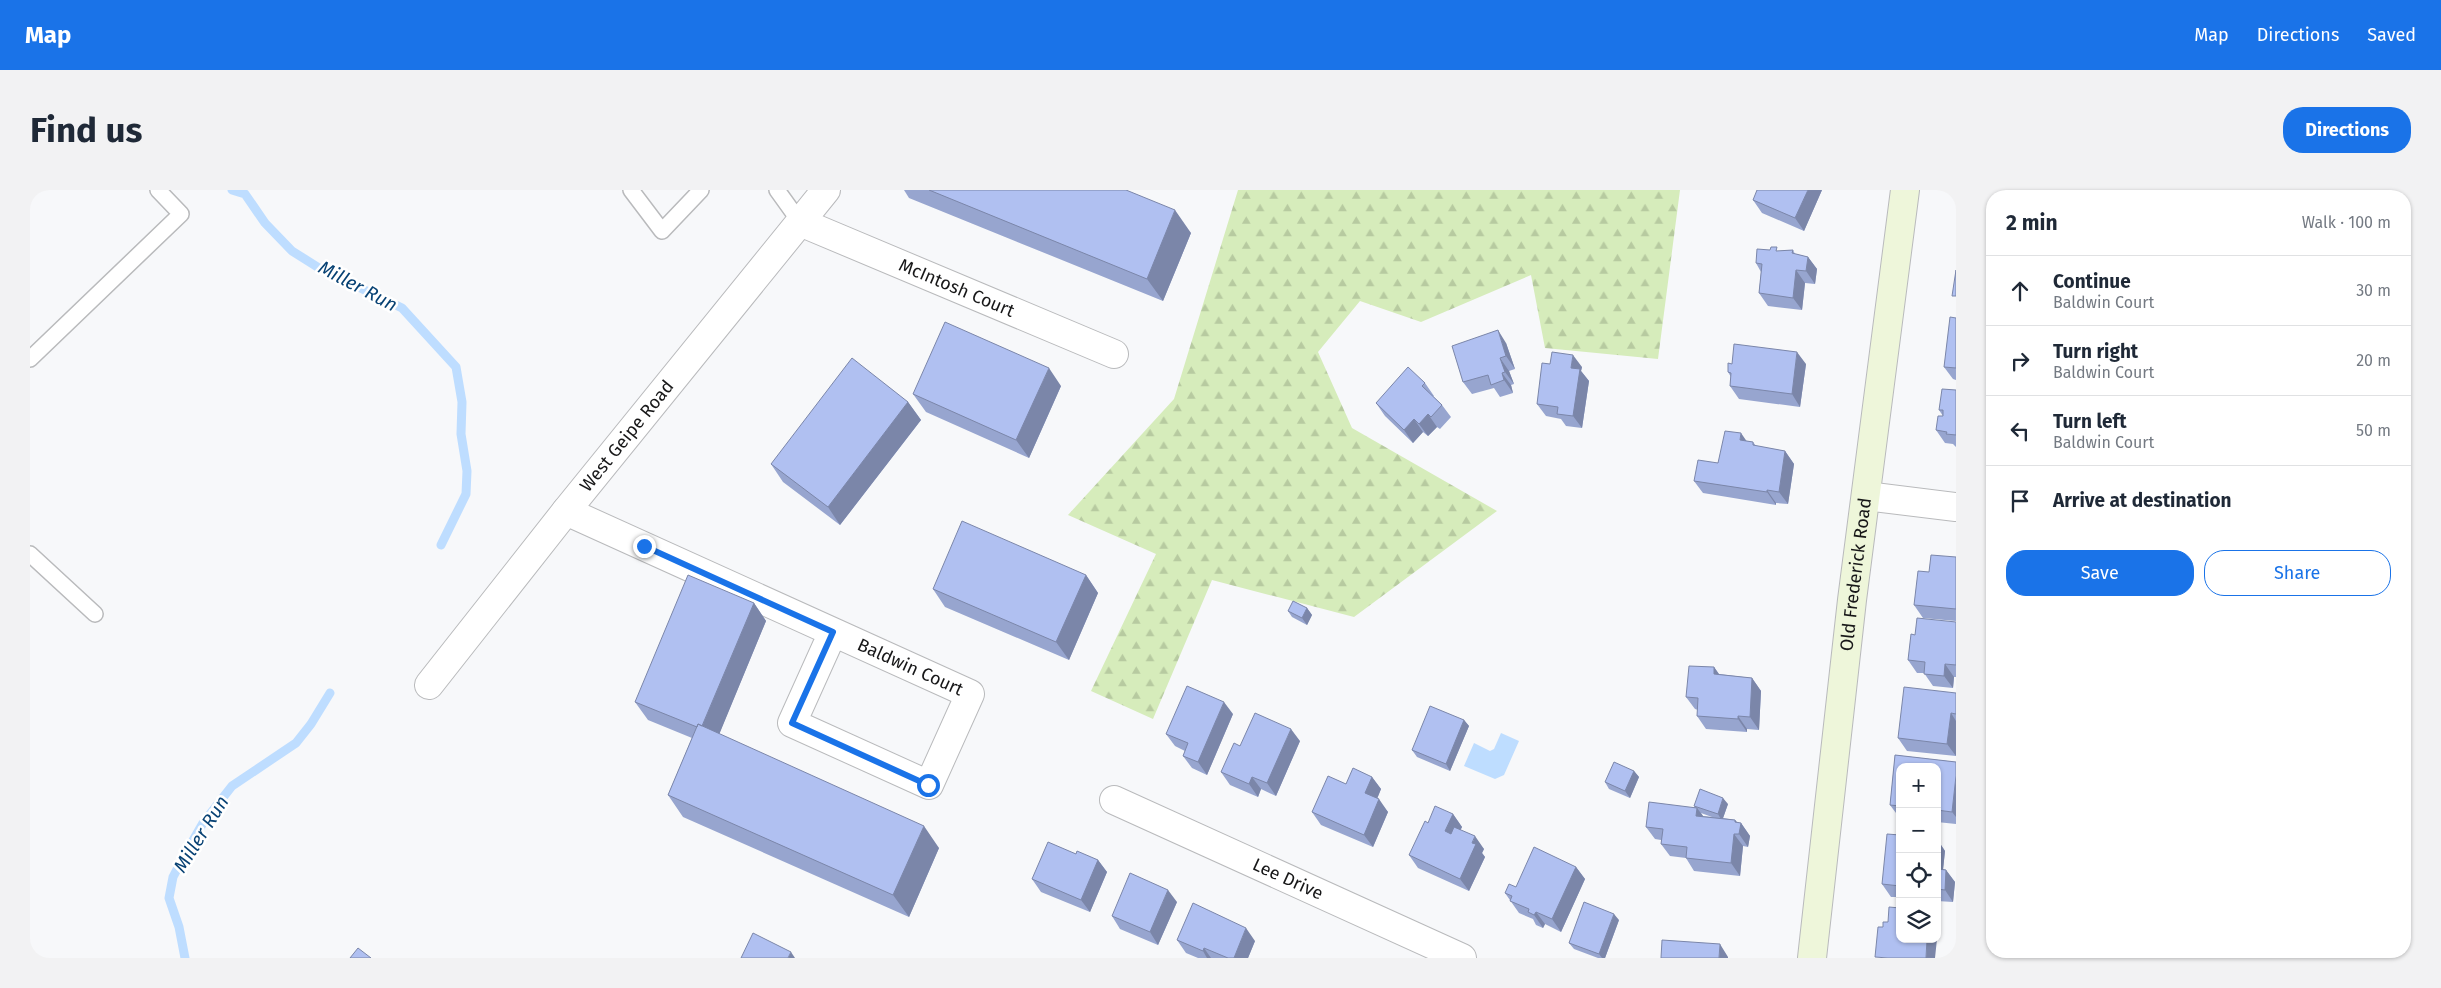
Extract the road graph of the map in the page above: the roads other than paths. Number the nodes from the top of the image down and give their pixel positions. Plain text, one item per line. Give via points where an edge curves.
1 (158, 190) edge
2 (631, 190) edge
3 (701, 190) edge
4 (777, 190) edge
5 (826, 190) edge
6 (1904, 190) edge
7 (800, 222) junction
8 (1114, 354) dead end
9 (30, 359) edge
10 (1866, 496) junction
11 (1956, 507) edge
12 (566, 511) junction
13 (30, 554) edge
14 (95, 614) dead end
15 (833, 632) junction
16 (429, 686) dead end
17 (1114, 800) dead end
18 (1462, 958) edge
19 (1812, 958) edge

1 - 9 lane via 180,214
2 - 3 lane via 662,231
4 - 7 lane
5 - 7 street, West Geipe Road
6 - 10 street, Old Frederick Road
7 - 8 street, McIntosh Court
7 - 12 street, West Geipe Road
10 - 11 street
10 - 19 street, Old Frederick Road
12 - 15 street, Baldwin Court
12 - 16 street, West Geipe Road
13 - 14 lane
15 - 15 street, Baldwin Court via 970,694 928,785 792,723
17 - 18 street, Lee Drive

